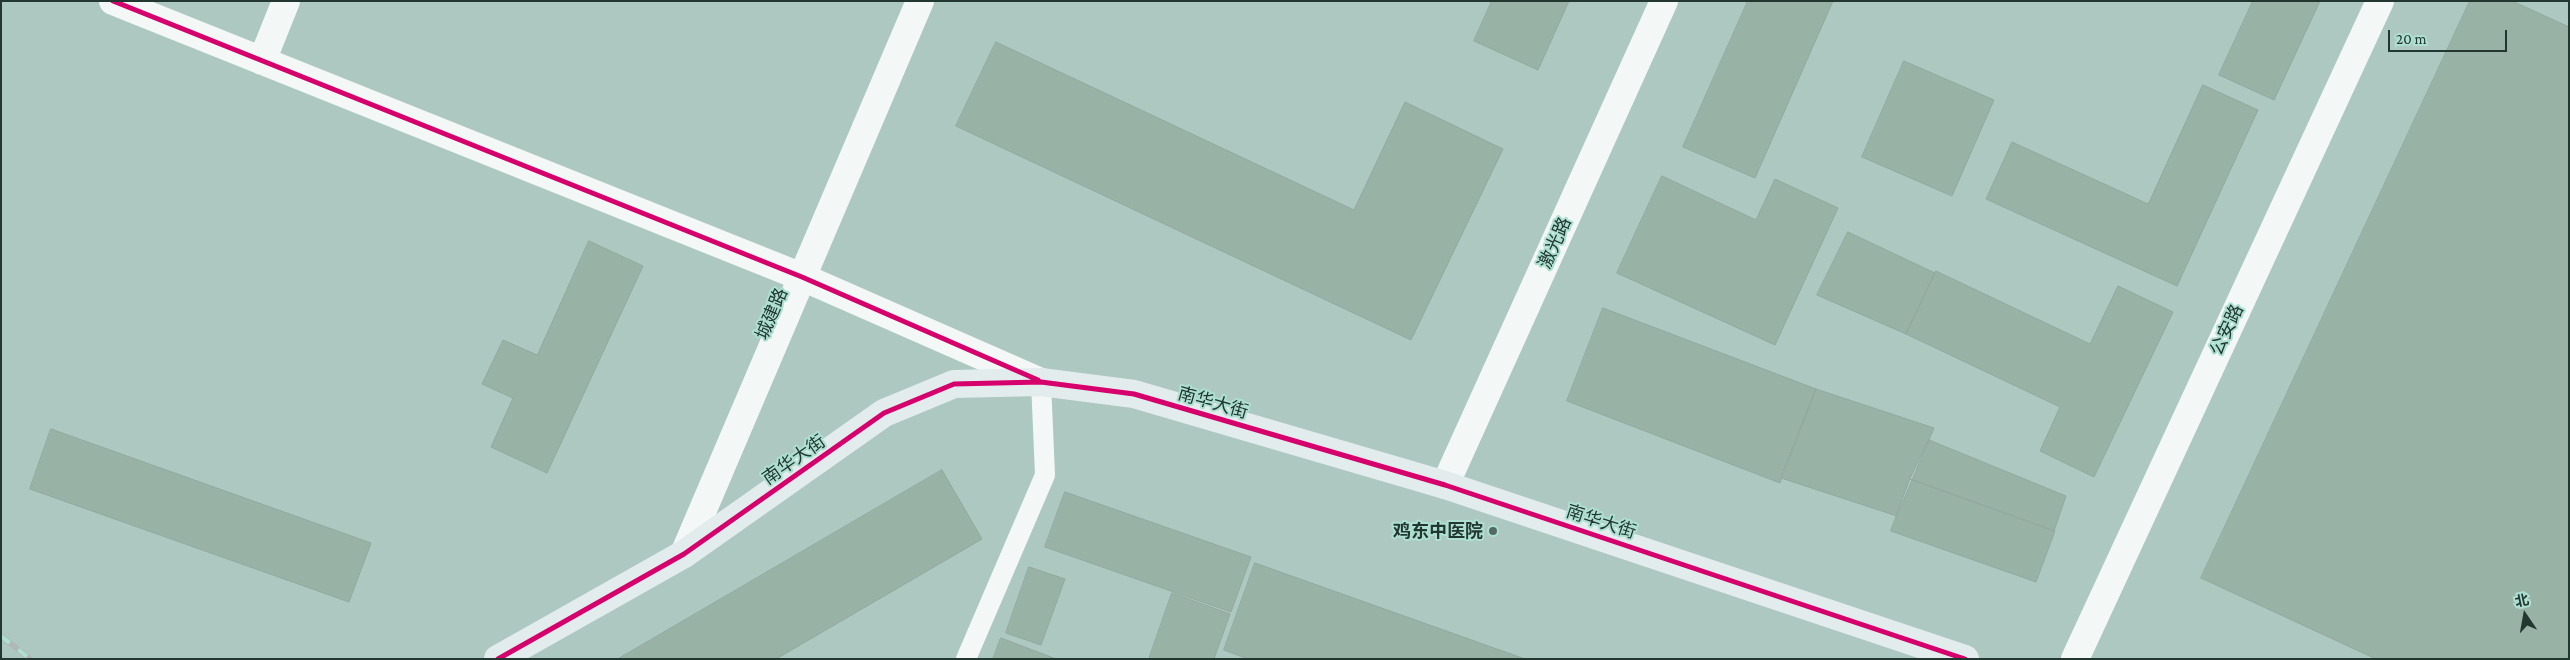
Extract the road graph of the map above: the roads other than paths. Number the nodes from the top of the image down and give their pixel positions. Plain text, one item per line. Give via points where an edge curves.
1 (113, 1) edge
2 (286, 1) edge
3 (920, 1) edge
4 (1664, 1) edge
5 (2380, 1) edge
6 (262, 61) junction
7 (802, 277) junction
8 (1041, 382) junction
9 (1445, 485) junction
10 (684, 554) junction
11 (498, 659) edge
12 (966, 659) edge
13 (1965, 659) edge
14 (2075, 659) edge

1 - 6 street
2 - 6 street
3 - 7 street, 城建路
4 - 9 street, 激光路
5 - 14 street, 公安路
6 - 7 street
7 - 8 street
7 - 10 street, 城建路
8 - 9 main road, 南华大街 via 1134,394
8 - 10 main road, 南华大街 via 954,384 884,413
8 - 12 lane via 1045,475
9 - 13 main road, 南华大街
10 - 11 main road, 南华大街

